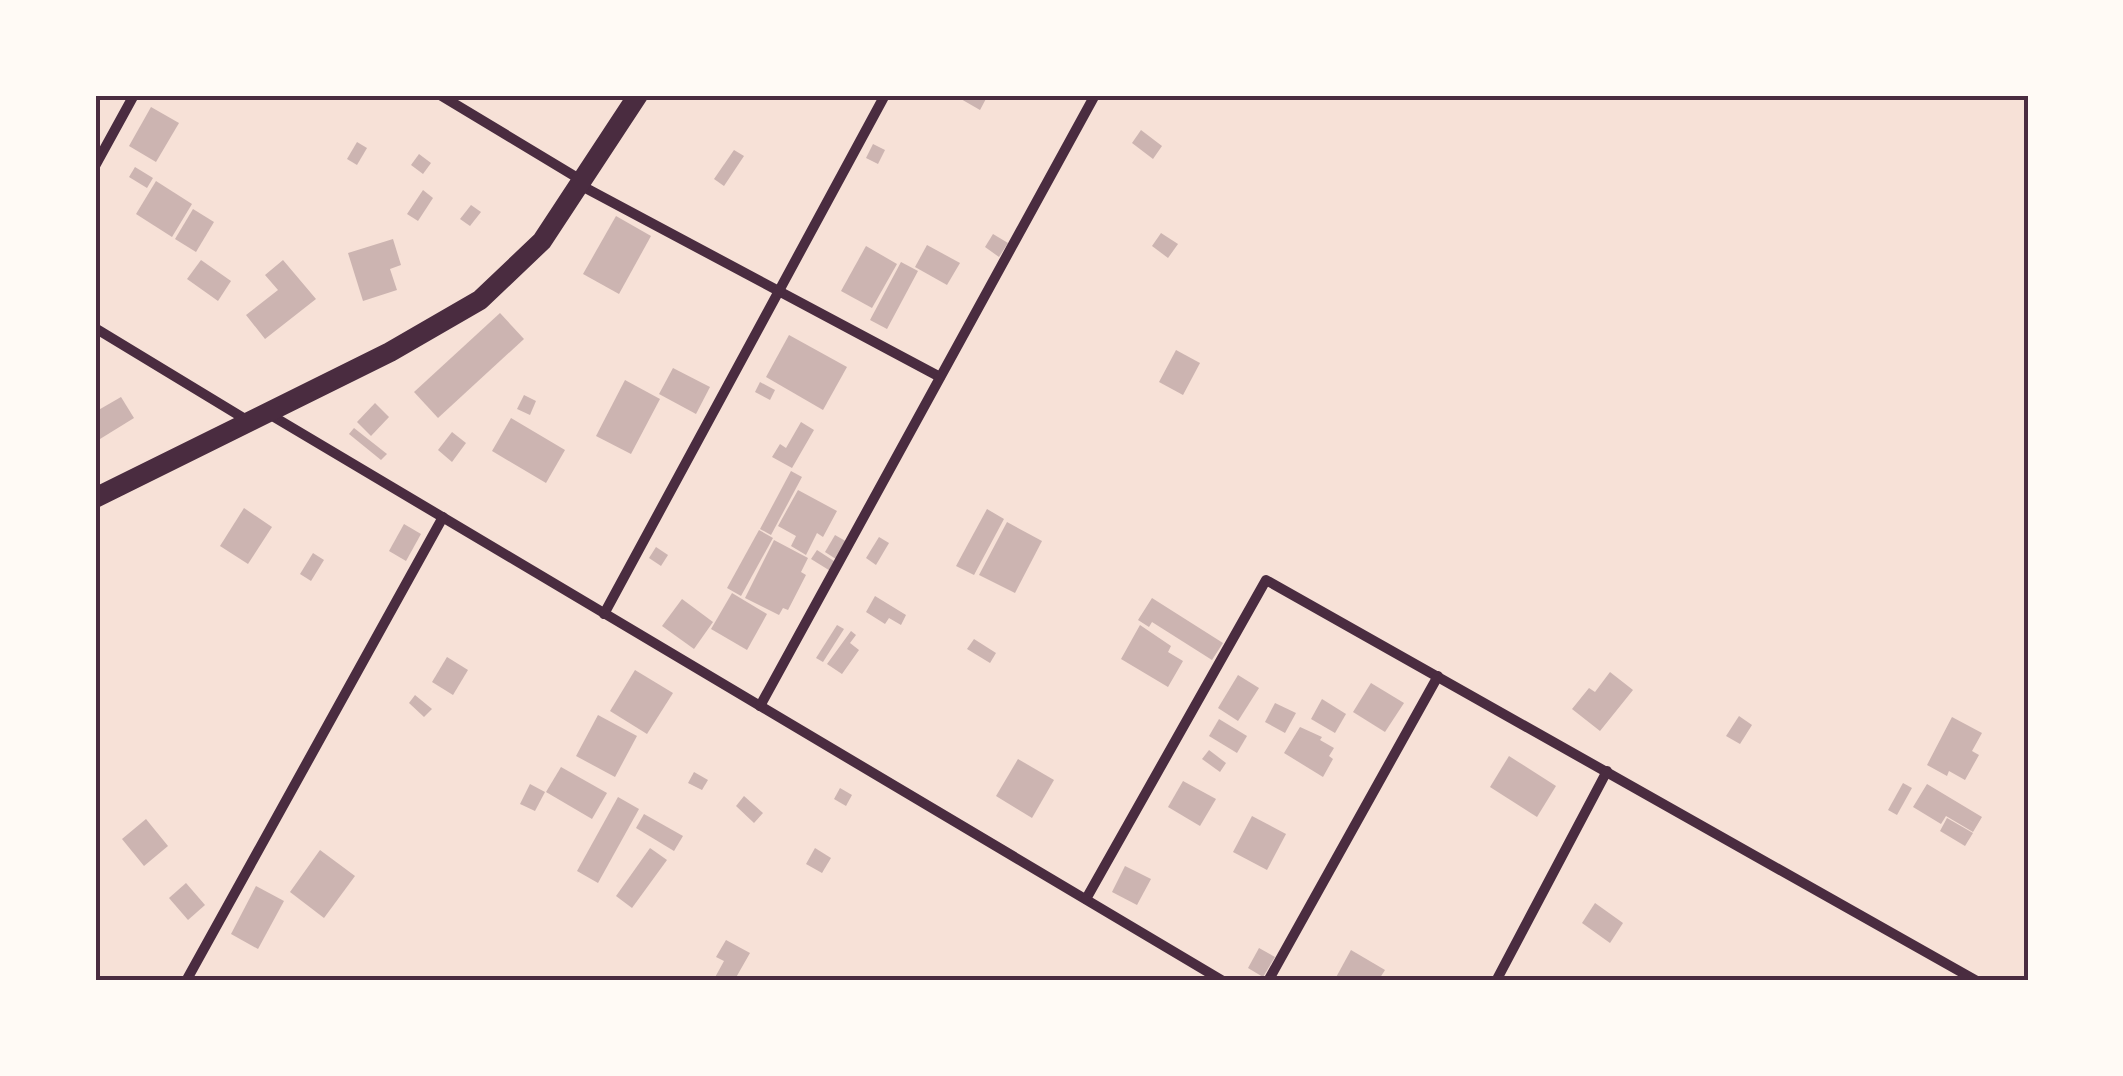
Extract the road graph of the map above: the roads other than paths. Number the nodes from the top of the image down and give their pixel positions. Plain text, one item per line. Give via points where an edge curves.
1 (134, 95) edge
2 (440, 95) edge
3 (638, 95) edge
4 (886, 95) edge
5 (1095, 95) edge
6 (95, 166) edge
7 (580, 182) junction
8 (777, 291) junction
9 (95, 328) edge
10 (940, 378) junction
11 (259, 418) junction
12 (95, 498) edge
13 (443, 517) junction
14 (604, 614) junction
15 (1438, 676) junction
16 (760, 706) junction
17 (1608, 770) junction
18 (1086, 899) junction
19 (186, 981) edge
20 (1223, 981) edge
21 (1268, 981) edge
22 (1496, 981) edge
23 (1978, 981) edge

1 - 6 street
2 - 7 street
3 - 7 highway
4 - 8 street
5 - 10 street
7 - 8 street
7 - 11 highway via 542,241 480,300
8 - 10 street
8 - 14 street
9 - 11 street
10 - 16 street
11 - 12 highway
11 - 13 street
13 - 14 street
13 - 19 street
14 - 16 street
15 - 17 street
15 - 18 street via 1266,580
15 - 21 street
16 - 18 street
17 - 22 street
17 - 23 street
18 - 20 street

